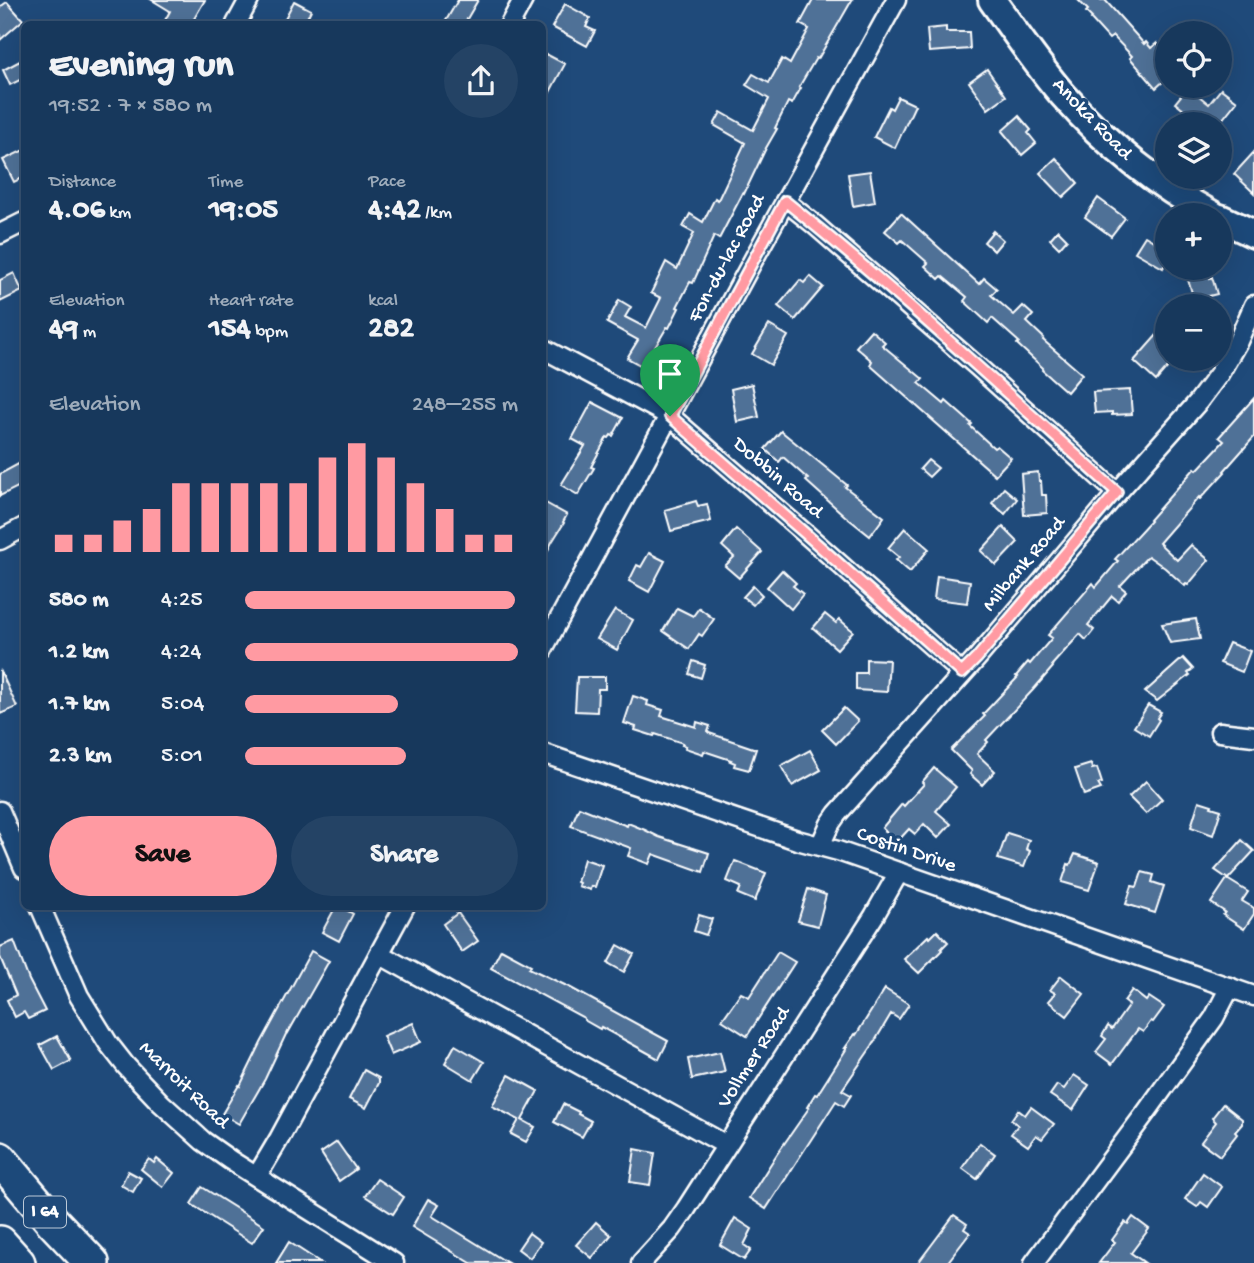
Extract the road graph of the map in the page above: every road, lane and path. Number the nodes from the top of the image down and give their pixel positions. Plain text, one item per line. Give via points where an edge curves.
1 (249, 0) edge
2 (523, 0) edge
3 (896, 0) edge
4 (992, 0) edge
5 (238, 21) edge
6 (512, 21) edge
7 (785, 201) junction
8 (1193, 203) edge
9 (21, 224) edge
10 (1232, 224) edge
11 (0, 234) edge
12 (1254, 234) edge
13 (1254, 305) edge
14 (546, 350) edge
15 (670, 416) junction
16 (1117, 492) junction
17 (21, 529) edge
18 (0, 540) edge
19 (546, 644) edge
20 (962, 673) junction
21 (1220, 732) dead end
22 (1254, 736) edge
23 (546, 754) edge
24 (0, 811) edge
25 (820, 846) junction
26 (21, 861) edge
27 (899, 872) junction
28 (42, 910) edge
29 (403, 910) edge
30 (379, 954) junction
31 (1230, 987) junction
32 (1254, 996) edge
33 (726, 1145) junction
34 (0, 1159) edge
35 (257, 1176) junction
36 (0, 1242) edge
37 (18, 1263) edge
38 (92, 1263) edge
39 (394, 1263) edge
40 (641, 1263) edge
41 (1034, 1263) edge

1 - 5 street
2 - 6 street
3 - 7 street, Fon-du-lac Road
4 - 8 street, Anoka Road via 1093,127 1135,165
7 - 15 street, Fon-du-lac Road
7 - 16 street
9 - 11 street
10 - 12 street
13 - 16 street, Milbank Road via 1219,374
14 - 15 street, Dobbin Road
15 - 19 street, Fon-du-lac Road
15 - 20 street, Dobbin Road
16 - 20 street, Milbank Road
17 - 18 street
20 - 25 street, Milbank Road via 837,814
21 - 22 street
23 - 25 street, Costin Drive
24 - 26 street
25 - 27 street, Costin Drive
27 - 31 street, Costin Drive
27 - 33 street, Vollmer Road
28 - 35 street, Marroit Road via 79,996 114,1051 182,1123
29 - 30 street
30 - 33 street
30 - 35 street
31 - 32 street, Costin Drive
31 - 41 street via 1214,1018
33 - 40 street, Vollmer Road via 672,1229
34 - 38 highway, I 64
35 - 39 street, Marroit Road
36 - 37 highway, I 64

